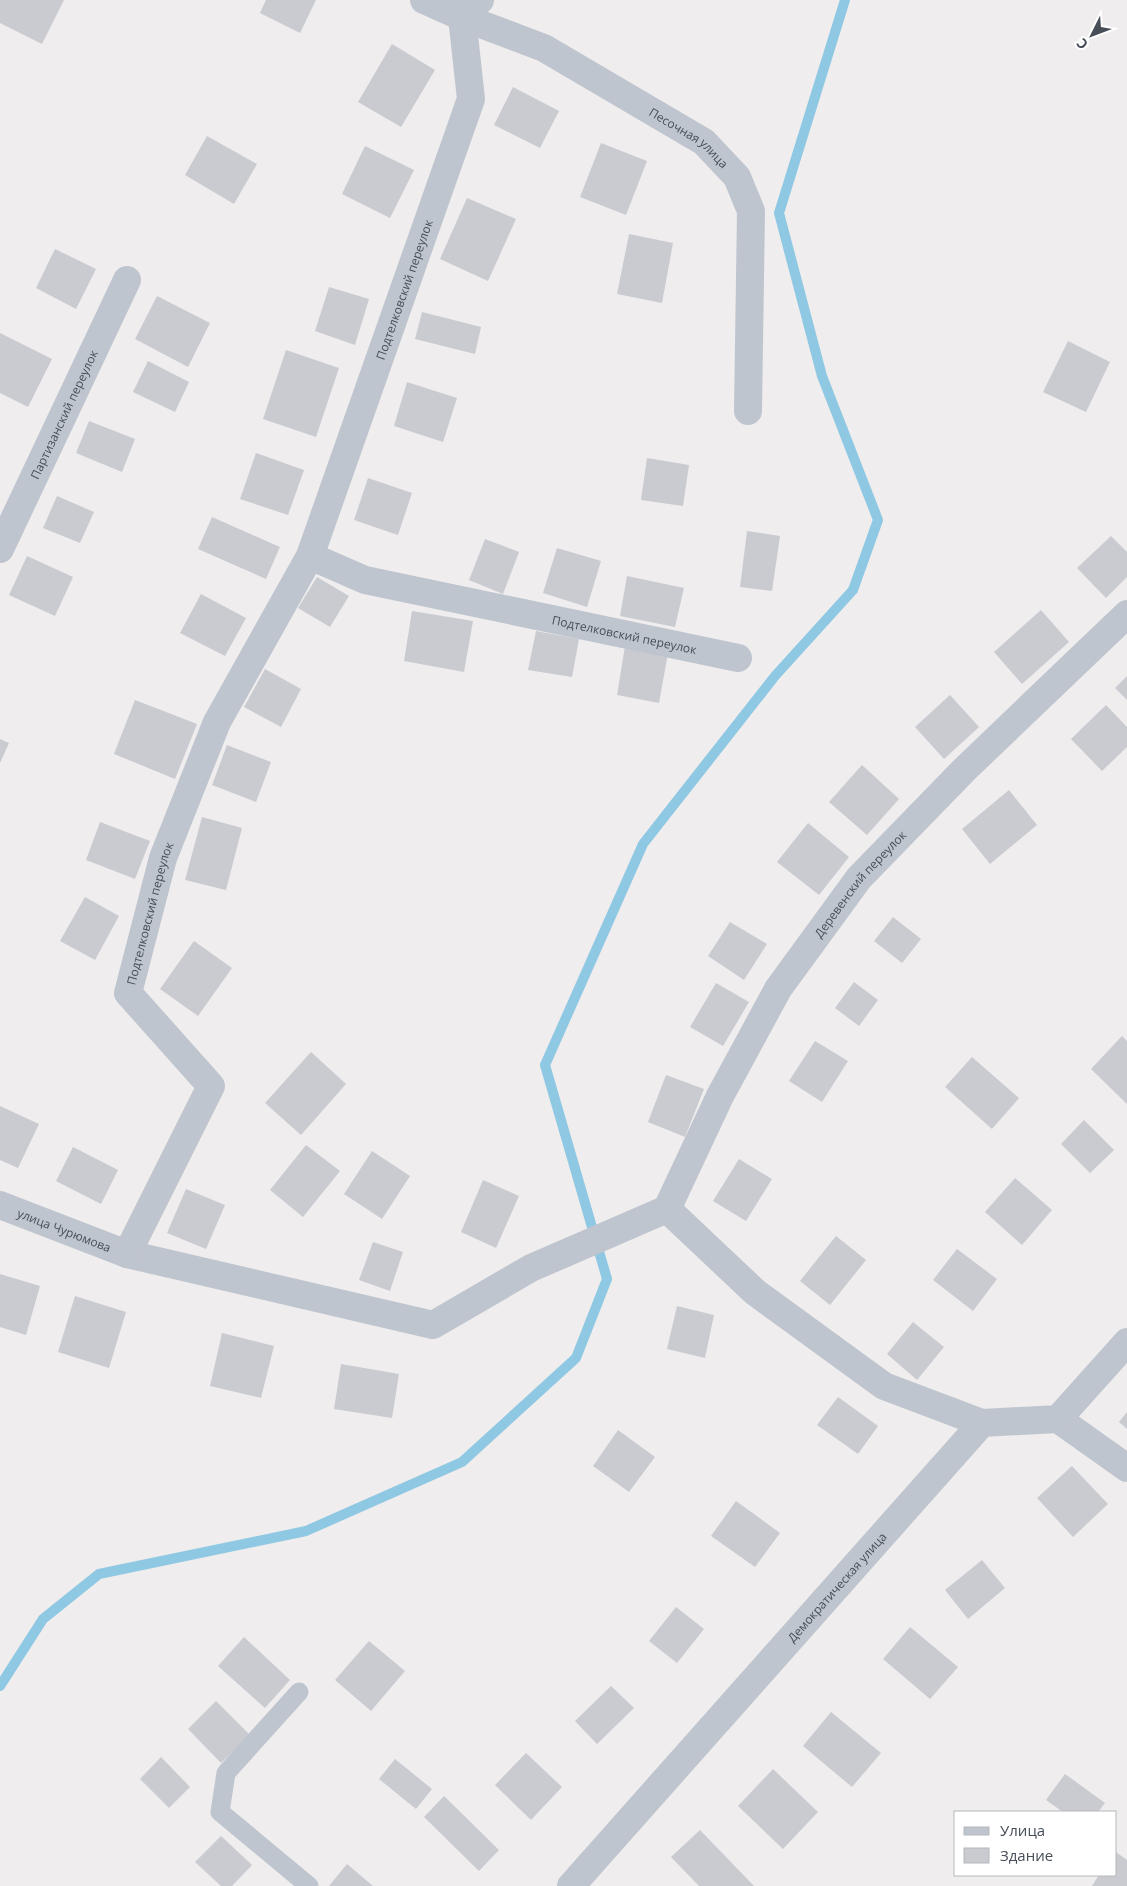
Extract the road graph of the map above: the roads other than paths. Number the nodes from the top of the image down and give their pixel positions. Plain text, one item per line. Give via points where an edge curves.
1 (424, 0) edge
2 (471, 9) edge
3 (127, 280) dead end
4 (748, 411) dead end
5 (0, 549) edge
6 (310, 556) junction
7 (1127, 614) edge
8 (738, 658) dead end
9 (0, 1205) edge
10 (667, 1209) junction
11 (127, 1254) junction
12 (1127, 1342) edge
13 (1058, 1419) junction
14 (982, 1423) junction
15 (1127, 1468) edge
16 (298, 1692) dead end
17 (308, 1886) edge
18 (571, 1886) edge

1 - 2 street, Песочная улица
2 - 4 street, Песочная улица via 704,142 737,177 751,211
2 - 6 street, Подтелковский переулок via 471,98
3 - 5 street, Партизанский переулок
6 - 8 street, Подтелковский переулок via 365,580
6 - 11 street, Подтелковский переулок via 217,722 164,858 128,993 211,1086
7 - 10 street, Деревенский переулок via 965,769 859,878 778,989 720,1096
9 - 11 street, улица Чурюмова
10 - 11 street, улица Чурюмова via 531,1268 434,1325
10 - 14 street via 755,1292 884,1386
12 - 13 street
13 - 14 street
13 - 15 street
14 - 18 street, Демократическая улица
16 - 17 lane via 226,1774 220,1812

